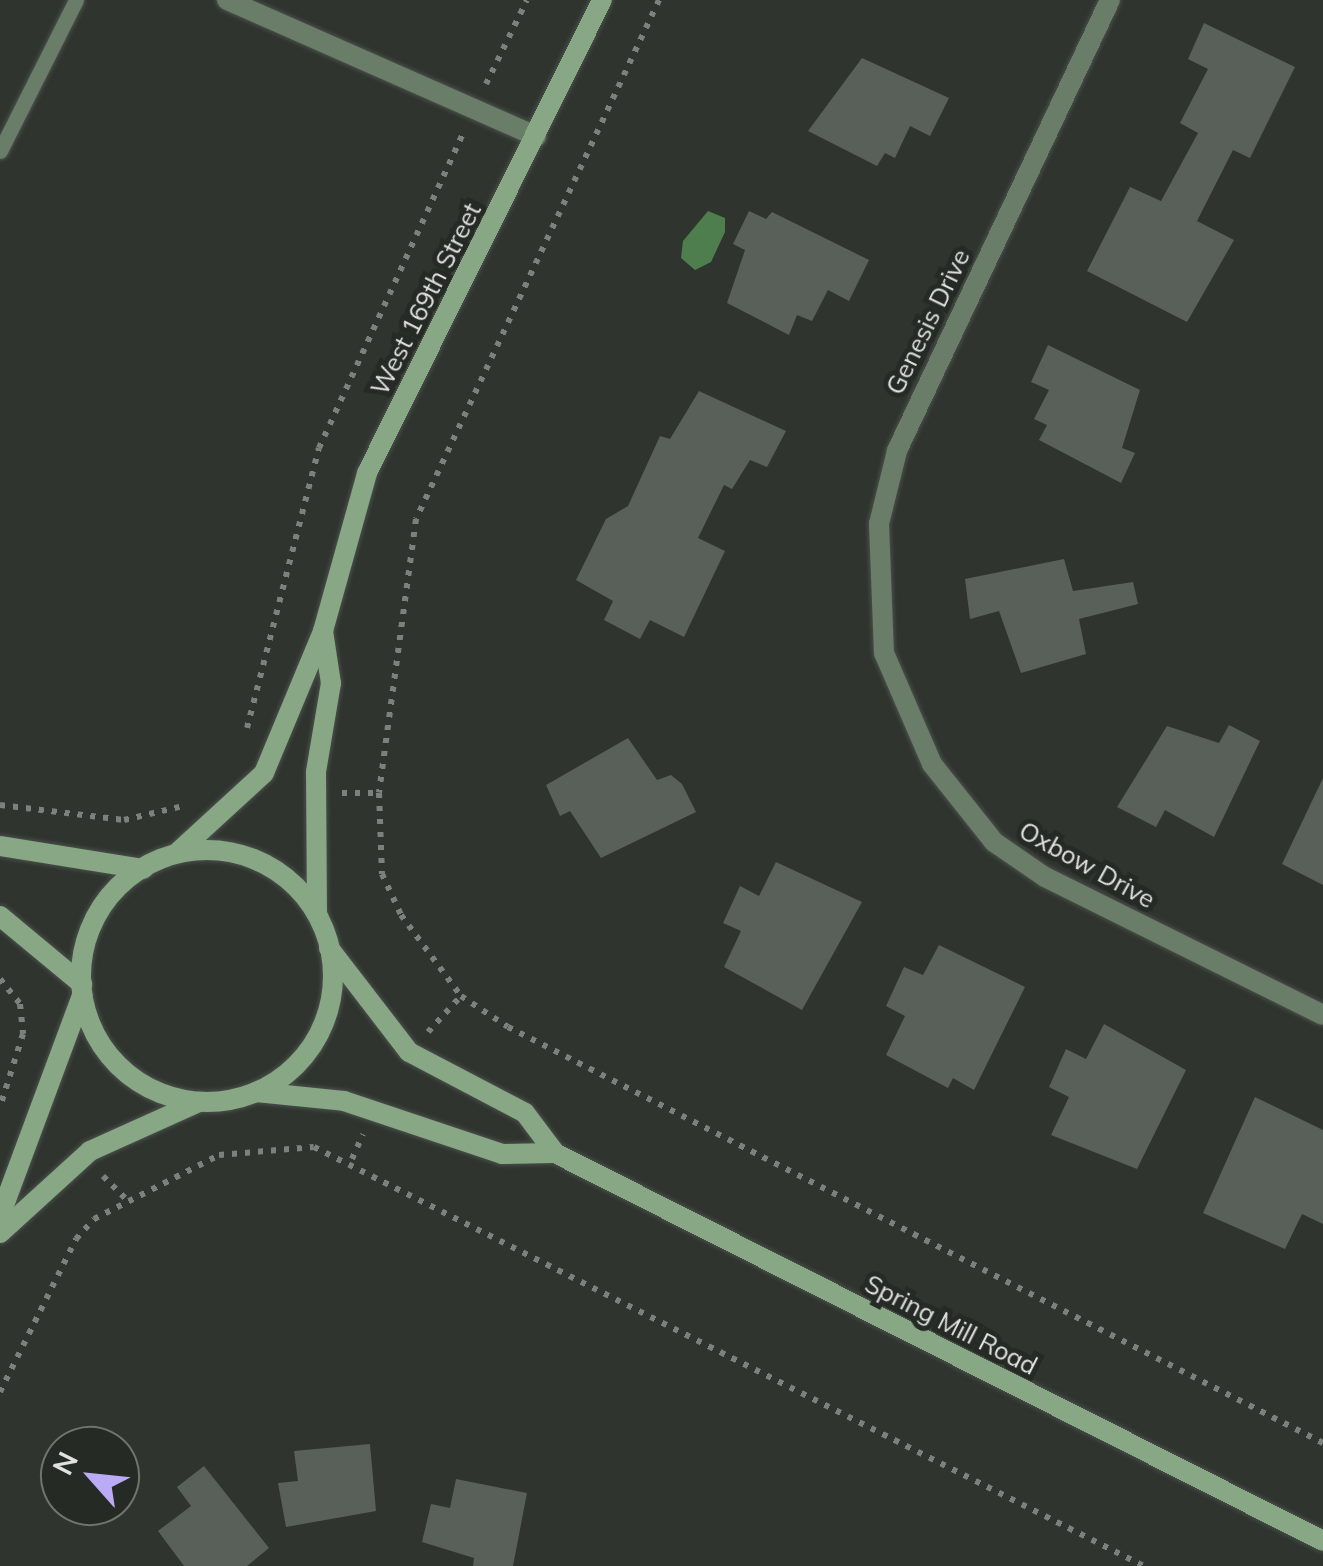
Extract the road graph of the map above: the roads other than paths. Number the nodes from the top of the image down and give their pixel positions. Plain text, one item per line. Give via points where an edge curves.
1 (76, 0) edge
2 (228, 0) edge
3 (602, 0) edge
4 (1110, 0) edge
5 (536, 136) junction
6 (0, 152) edge
7 (323, 631) junction
8 (893, 686) joint
9 (0, 846) edge
10 (176, 855) junction
11 (142, 869) junction
12 (0, 916) edge
13 (317, 916) junction
14 (329, 948) junction
15 (82, 989) junction
16 (1323, 1014) edge
17 (254, 1092) junction
18 (199, 1102) junction
19 (556, 1153) junction
20 (0, 1216) edge
21 (0, 1233) edge
22 (1323, 1541) edge

1 - 6 lane
2 - 5 street
3 - 5 street, West 169th Street
4 - 8 street, Genesis Drive via 897,450 878,571
5 - 7 street, West 169th Street via 367,473
7 - 10 street, West 169th Street via 264,774
7 - 13 street, West 169th Street via 331,682 316,772
8 - 16 street, Oxbow Drive via 954,796 1023,864
9 - 11 street
10 - 11 street
10 - 13 street via 241,853 278,871
11 - 15 street via 97,913
12 - 15 street
13 - 14 street
14 - 17 street via 327,1018 306,1055
14 - 19 street, Spring Mill Road via 409,1052 525,1112
15 - 18 street via 120,1068 154,1092
15 - 20 street
17 - 18 street
17 - 19 street, Spring Mill Road via 344,1101 502,1154
18 - 21 street via 90,1151
19 - 22 street, Spring Mill Road

